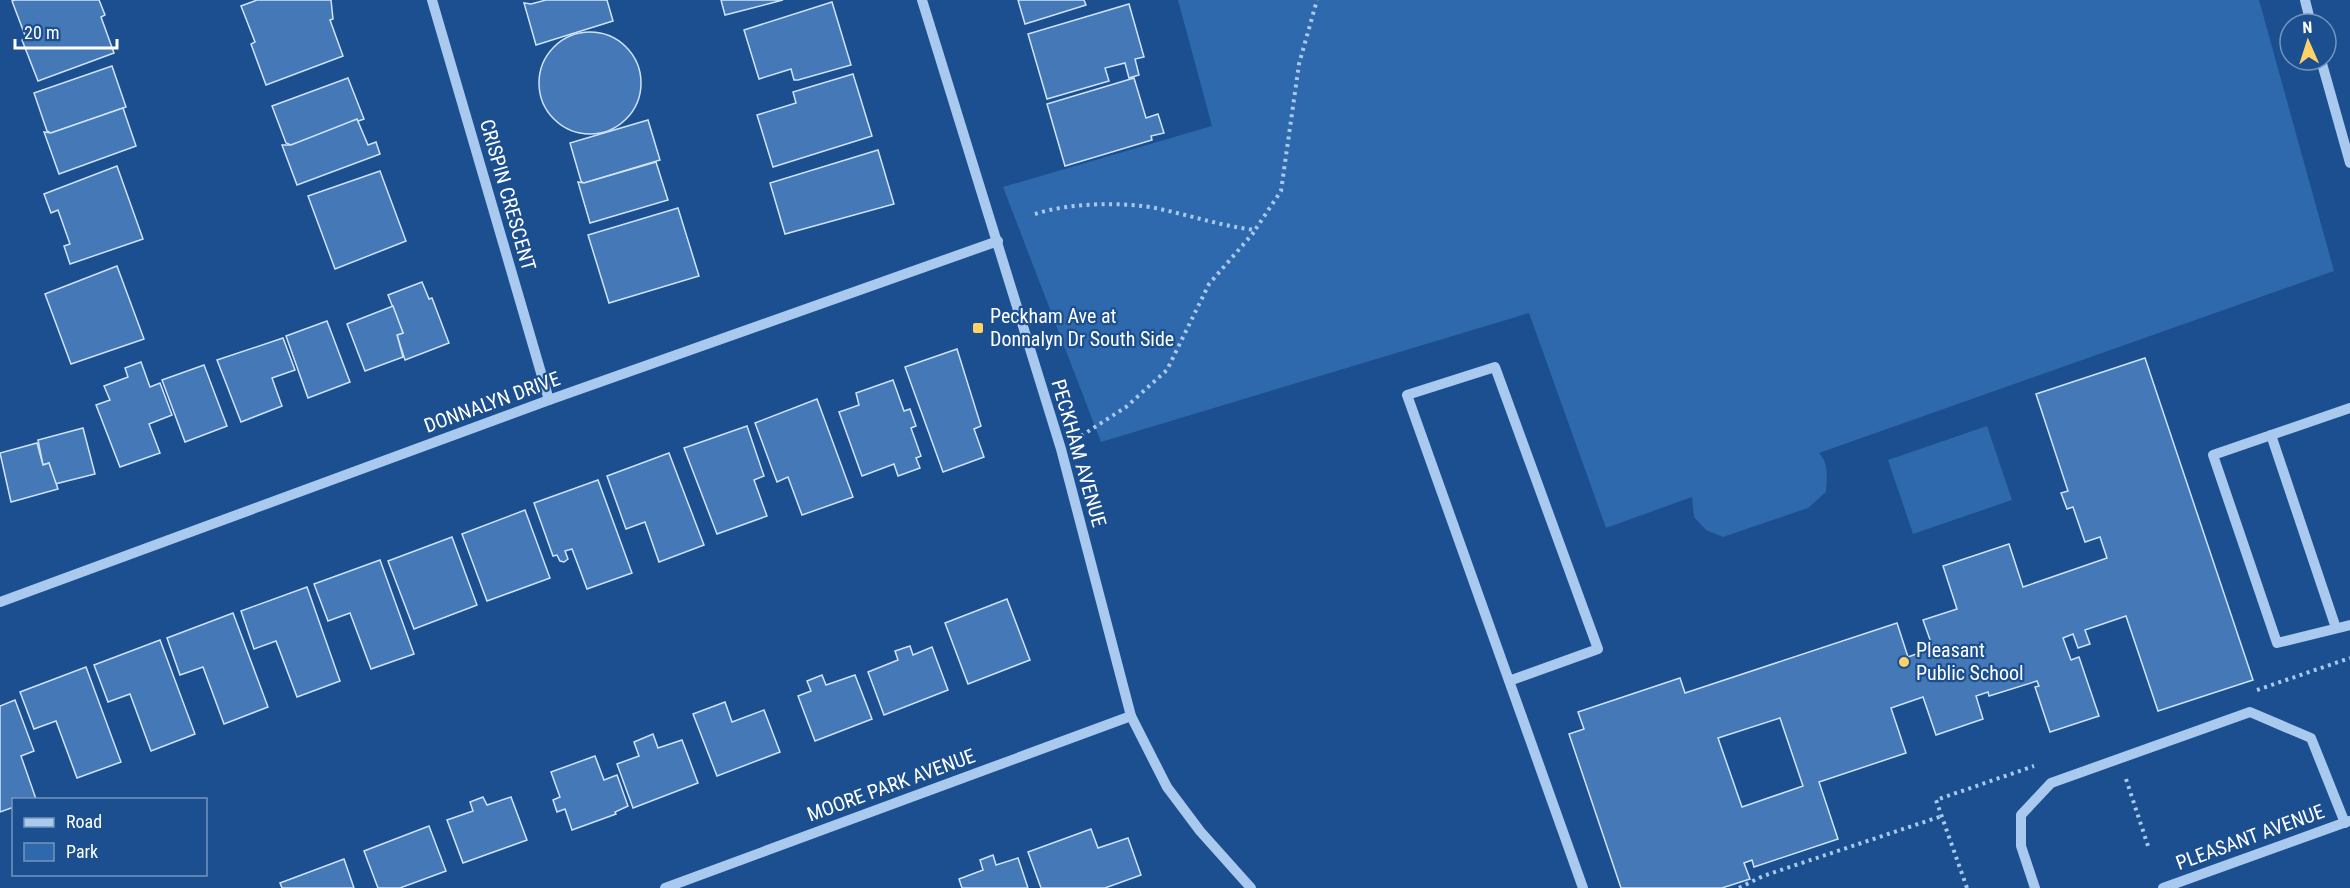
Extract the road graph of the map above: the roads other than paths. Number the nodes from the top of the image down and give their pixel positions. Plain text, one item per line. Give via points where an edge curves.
1 (432, 0) edge
2 (922, 0) edge
3 (2324, 72) edge
4 (2350, 163) edge
5 (998, 241) junction
6 (549, 400) junction
7 (2350, 408) edge
8 (2271, 435) junction
9 (0, 602) edge
10 (2350, 625) edge
11 (2336, 628) junction
12 (1509, 681) junction
13 (1131, 716) junction
14 (2347, 821) edge
15 (665, 888) edge
16 (1251, 888) edge
17 (1583, 888) edge
18 (2035, 888) edge
19 (2163, 888) edge

1 - 6 street, CRISPIN CRESCENT
2 - 5 street, PECKHAM AVENUE
3 - 4 street
5 - 6 street, DONNALYN DRIVE
5 - 13 street, PECKHAM AVENUE via 1061,449
6 - 9 street, DONNALYN DRIVE
7 - 8 street
8 - 11 street
8 - 11 street via 2213,455 2277,644
10 - 11 street
12 - 12 street via 1407,395 1495,367 1598,649
12 - 17 street
13 - 15 street, MOORE PARK AVENUE
13 - 16 street, PECKHAM AVENUE via 1167,787
14 - 18 street via 2311,738 2250,712 2051,783 2022,815 2021,846
14 - 19 street, PLEASANT AVENUE

